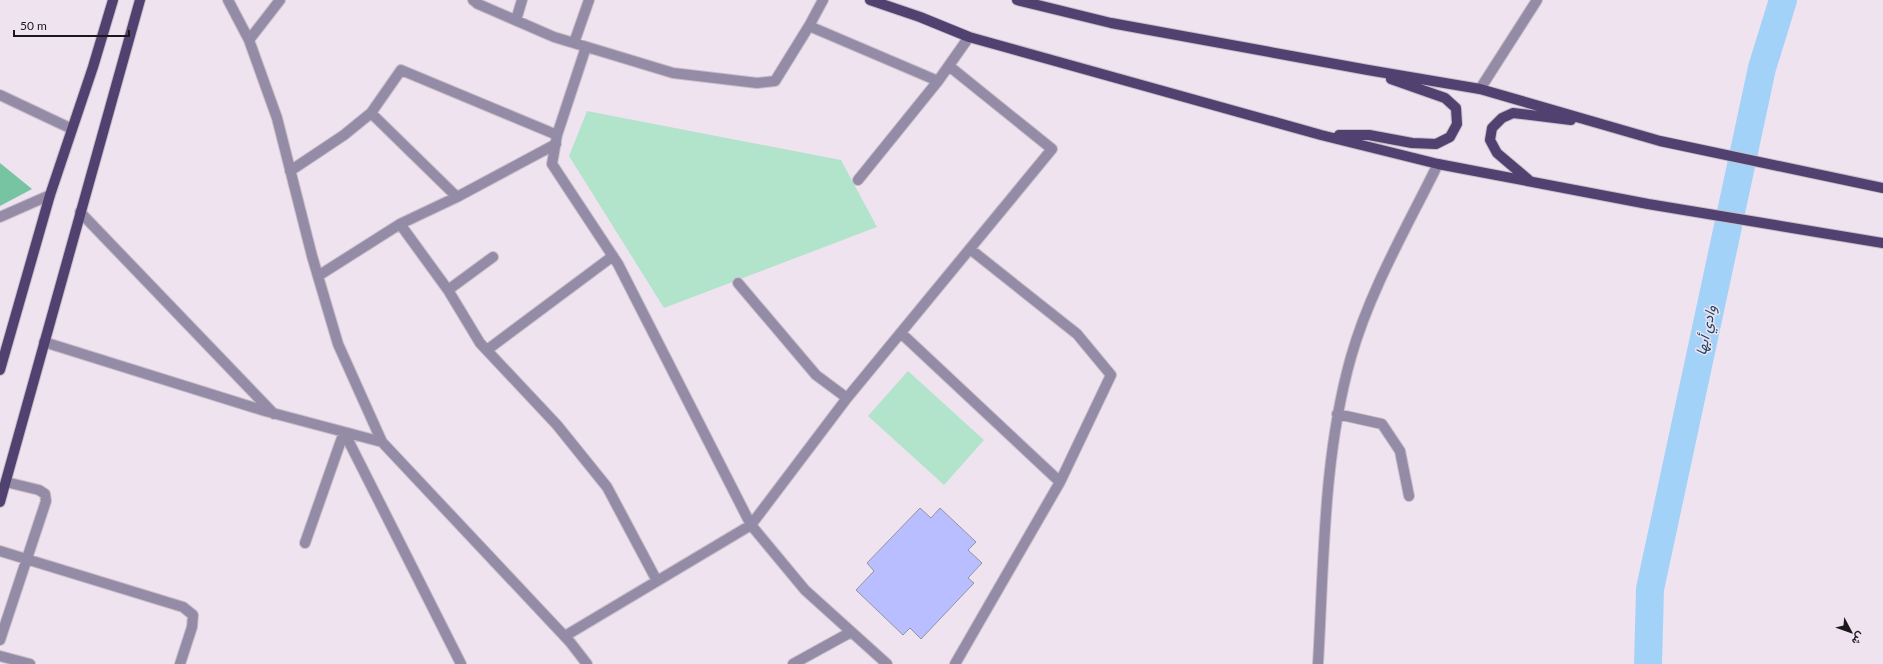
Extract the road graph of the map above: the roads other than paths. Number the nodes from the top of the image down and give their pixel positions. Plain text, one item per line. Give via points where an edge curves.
1 (113, 0) edge
2 (140, 0) edge
3 (228, 0) edge
4 (280, 0) edge
5 (472, 0) edge
6 (522, 0) edge
7 (589, 0) edge
8 (823, 0) edge
9 (870, 0) edge
10 (1017, 0) edge
11 (1537, 0) edge
12 (516, 20) junction
13 (809, 26) junction
14 (969, 37) junction
15 (249, 40) junction
16 (574, 43) junction
17 (586, 47) junction
18 (949, 66) junction
19 (1368, 70) junction
20 (938, 81) junction
21 (1480, 89) junction
22 (0, 95) edge
23 (371, 113) junction
24 (1600, 124) junction
25 (72, 128) junction
26 (1321, 135) junction
27 (556, 140) junction
28 (1438, 164) junction
29 (290, 171) junction
30 (858, 180) dead end
31 (1531, 182) junction
32 (1883, 188) edge
33 (50, 195) junction
34 (457, 197) junction
35 (80, 212) junction
36 (0, 217) edge
37 (400, 224) junction
38 (1879, 243) edge
39 (970, 249) junction
40 (613, 256) junction
41 (493, 257) dead end
42 (318, 276) junction
43 (738, 283) dead end
44 (448, 290) junction
45 (902, 334) junction
46 (44, 342) junction
47 (487, 350) junction
48 (0, 370) edge
49 (847, 398) junction
50 (275, 414) junction
51 (1337, 414) junction
52 (344, 432) junction
53 (382, 442) junction
54 (6, 482) junction
55 (1060, 482) junction
56 (1409, 496) dead end
57 (0, 502) edge
58 (751, 525) junction
59 (305, 543) dead end
60 (0, 551) edge
61 (27, 558) junction
62 (657, 581) junction
63 (851, 632) junction
64 (565, 636) junction
65 (0, 640) edge
66 (0, 656) edge
67 (30, 664) edge
68 (180, 664) edge
69 (461, 664) edge
70 (587, 664) edge
71 (793, 664) edge
72 (887, 664) edge
73 (955, 664) edge
74 (1318, 664) edge

1 - 25 main road
2 - 35 main road
3 - 15 street
4 - 15 street
5 - 12 street
6 - 12 street
7 - 16 street
8 - 13 street
9 - 14 main road
10 - 19 main road via 1111,23
11 - 21 street
12 - 16 street
13 - 17 street via 774,81 757,83 673,72
13 - 20 street
14 - 18 street
14 - 26 main road
15 - 29 street via 277,118
16 - 17 street
17 - 27 street
18 - 20 street
18 - 39 street via 1052,149
19 - 21 main road
19 - 26 main road via 1445,98 1456,108 1457,124 1450,137 1436,144 1369,136
20 - 30 street
21 - 24 main road
22 - 25 street
23 - 27 street via 401,70
23 - 29 street via 344,135
23 - 34 street
24 - 31 main road via 1513,113 1502,118 1492,128 1490,140 1497,152
24 - 32 main road via 1660,141
25 - 33 main road
26 - 28 main road
27 - 34 street
27 - 40 street via 552,164
28 - 31 main road
28 - 51 street via 1374,293 1351,356
29 - 42 street
31 - 38 main road
33 - 36 street
33 - 48 main road
34 - 37 street
35 - 46 main road
35 - 50 street
37 - 42 street
37 - 44 street
39 - 45 street
39 - 55 street via 1077,334 1111,375
40 - 47 street
40 - 58 street
41 - 44 street
42 - 53 street via 338,344
43 - 49 street via 816,375
44 - 47 street via 480,343
45 - 49 street
45 - 55 street
46 - 50 street
46 - 54 main road
47 - 62 street via 557,425 607,488
49 - 58 street
50 - 52 street
51 - 56 street via 1382,424 1400,451
51 - 74 street via 1327,504
52 - 53 street
52 - 59 street
52 - 69 street
53 - 64 street
54 - 57 main road
54 - 61 street via 39,490 45,494 46,501
55 - 73 street
58 - 62 street
58 - 63 street via 805,590
60 - 61 street
61 - 65 street
61 - 68 street via 182,607 193,615 192,627
62 - 64 street
63 - 71 street
63 - 72 street
64 - 70 street
66 - 67 street

